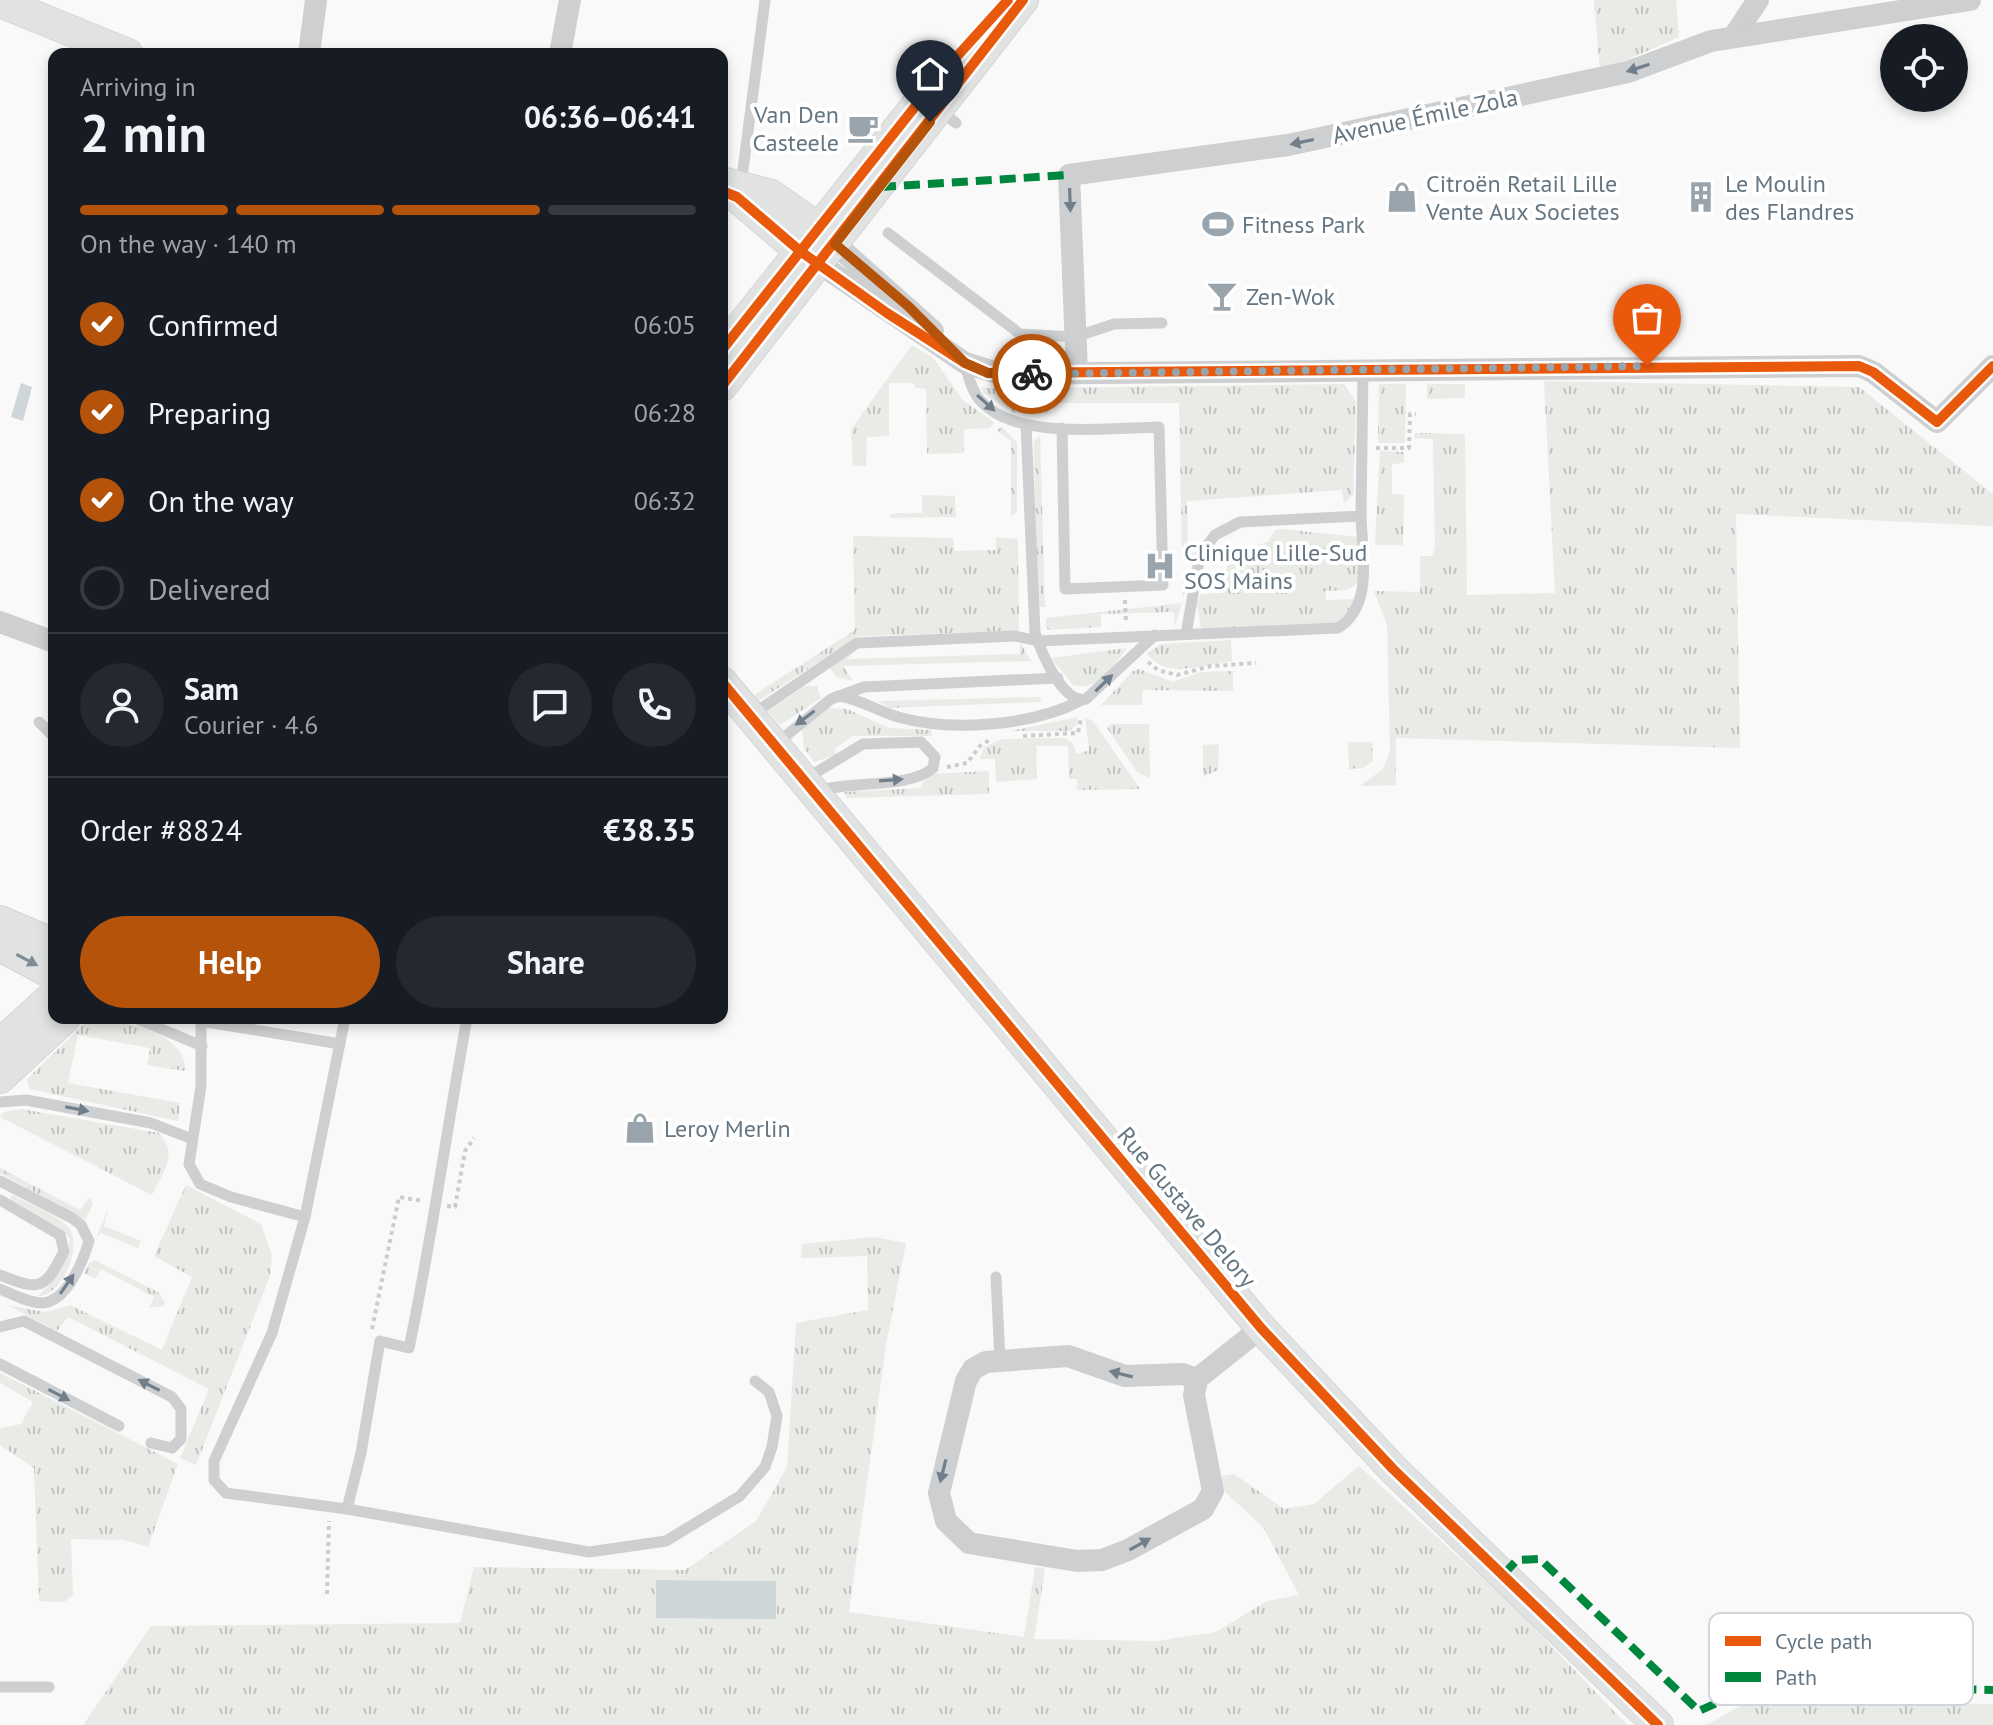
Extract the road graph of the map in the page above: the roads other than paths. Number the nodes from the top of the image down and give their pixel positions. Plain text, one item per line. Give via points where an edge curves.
1 (316, 0) edge
2 (570, 0) edge
3 (765, 0) edge
4 (1008, 0) edge
5 (1023, 0) edge
6 (1758, 0) edge
7 (1857, 0) edge
8 (1970, 0) edge
9 (0, 2) edge
10 (1878, 14) junction
11 (1734, 36) junction
12 (113, 48) edge
13 (310, 48) edge
14 (561, 48) edge
15 (728, 186) edge
16 (888, 233) dead end
17 (822, 239) junction
18 (1162, 323) dead end
19 (1075, 337) junction
20 (728, 343) edge
21 (965, 363) junction
22 (1993, 366) edge
23 (1363, 369) junction
24 (1077, 372) junction
25 (728, 377) edge
26 (1026, 425) junction
27 (1062, 428) junction
28 (1361, 516) junction
29 (0, 622) edge
30 (1186, 634) junction
31 (1155, 635) junction
32 (48, 640) edge
33 (1038, 641) junction
34 (1058, 678) junction
35 (728, 689) edge
36 (839, 696) junction
37 (1080, 701) junction
38 (750, 716) junction
39 (39, 722) dead end
40 (48, 731) edge
41 (775, 746) junction
42 (809, 786) junction
43 (0, 921) edge
44 (48, 941) edge
45 (0, 946) edge
46 (48, 972) edge
47 (48, 1000) edge
48 (58, 1024) edge
49 (149, 1024) edge
50 (197, 1024) edge
51 (220, 1024) edge
52 (344, 1024) edge
53 (466, 1024) edge
54 (0, 1044) edge
55 (340, 1044) junction
56 (202, 1046) junction
57 (0, 1078) edge
58 (0, 1102) edge
59 (192, 1139) junction
60 (0, 1181) edge
61 (0, 1200) edge
62 (305, 1217) junction
63 (0, 1275) edge
64 (996, 1277) dead end
65 (0, 1289) edge
66 (0, 1327) edge
67 (1261, 1328) junction
68 (1000, 1361) junction
69 (0, 1364) edge
70 (1197, 1379) junction
71 (755, 1381) dead end
72 (119, 1426) dead end
73 (151, 1443) dead end
74 (347, 1509) junction
75 (0, 1687) edge
76 (49, 1687) dead end
77 (1658, 1725) edge

1 - 13 street
2 - 14 street
3 - 15 lane
4 - 17 street via 941,74
5 - 17 street via 948,116
6 - 11 street
7 - 10 street
8 - 10 street, Avenue Émile Zola
9 - 12 street
10 - 11 street, Avenue Émile Zola
11 -> 19 street, Avenue Émile Zola via 1628,72 1288,145 1069,175
15 - 17 street via 737,197
15 - 17 street via 786,203
16 - 19 lane via 1020,334
17 - 20 street
17 - 21 street via 908,306
17 - 25 street
18 - 19 lane via 1114,324
19 - 24 street, Avenue Émile Zola
21 - 24 street via 1001,374
21 -> 26 lane via 978,398
22 - 23 street via 1937,422 1859,366
23 - 24 street
23 - 28 lane
26 - 27 lane
26 - 33 lane
27 - 27 lane via 1065,589 1163,585 1159,427
28 - 30 lane via 1240,522 1215,535 1200,555
28 - 30 lane via 1362,598 1350,621 1325,630
29 - 32 street
30 - 31 lane
31 - 33 lane
37 -> 31 lane
33 - 34 lane via 1045,664
33 - 38 lane via 1015,636 857,643
34 - 36 lane via 864,687
34 - 37 lane
35 - 38 street, Rue Gustave Delory
36 - 37 lane via 926,724 1016,722
36 -> 41 lane
38 - 41 street, Rue Gustave Delory
39 - 40 lane
41 - 42 street, Rue Gustave Delory
42 -> 42 lane via 917,779 933,768 935,757 921,742 863,744
42 - 67 street, Rue Gustave Delory
43 - 44 street
45 -> 46 street
47 - 54 street
48 - 57 street
49 - 56 lane
50 - 56 lane
51 - 55 lane
52 - 55 lane
53 - 74 lane via 409,1348 380,1341
55 - 62 lane
56 - 59 lane
58 -> 59 lane via 26,1100 151,1123
59 - 62 lane via 189,1164 200,1184
65 -> 60 lane via 27,1300 53,1300 73,1276 89,1241 72,1218
61 - 63 lane via 60,1235 64,1251 45,1283 30,1285
62 - 74 lane via 272,1333 214,1461 214,1480 226,1493
64 - 68 lane
73 -> 66 lane via 172,1448 181,1439 181,1409 172,1397 24,1321
67 - 70 street
67 - 77 street, Rue Gustave Delory via 1393,1469
70 -> 68 street via 1183,1374 1125,1376 1068,1356
68 -> 70 street via 977,1366 966,1381 940,1484 942,1513 969,1543 1077,1561 1102,1560 1128,1550 1211,1500 1194,1395
69 -> 72 lane
71 - 74 lane via 769,1392 777,1416 765,1467 740,1496 666,1541 589,1552
75 - 76 lane

